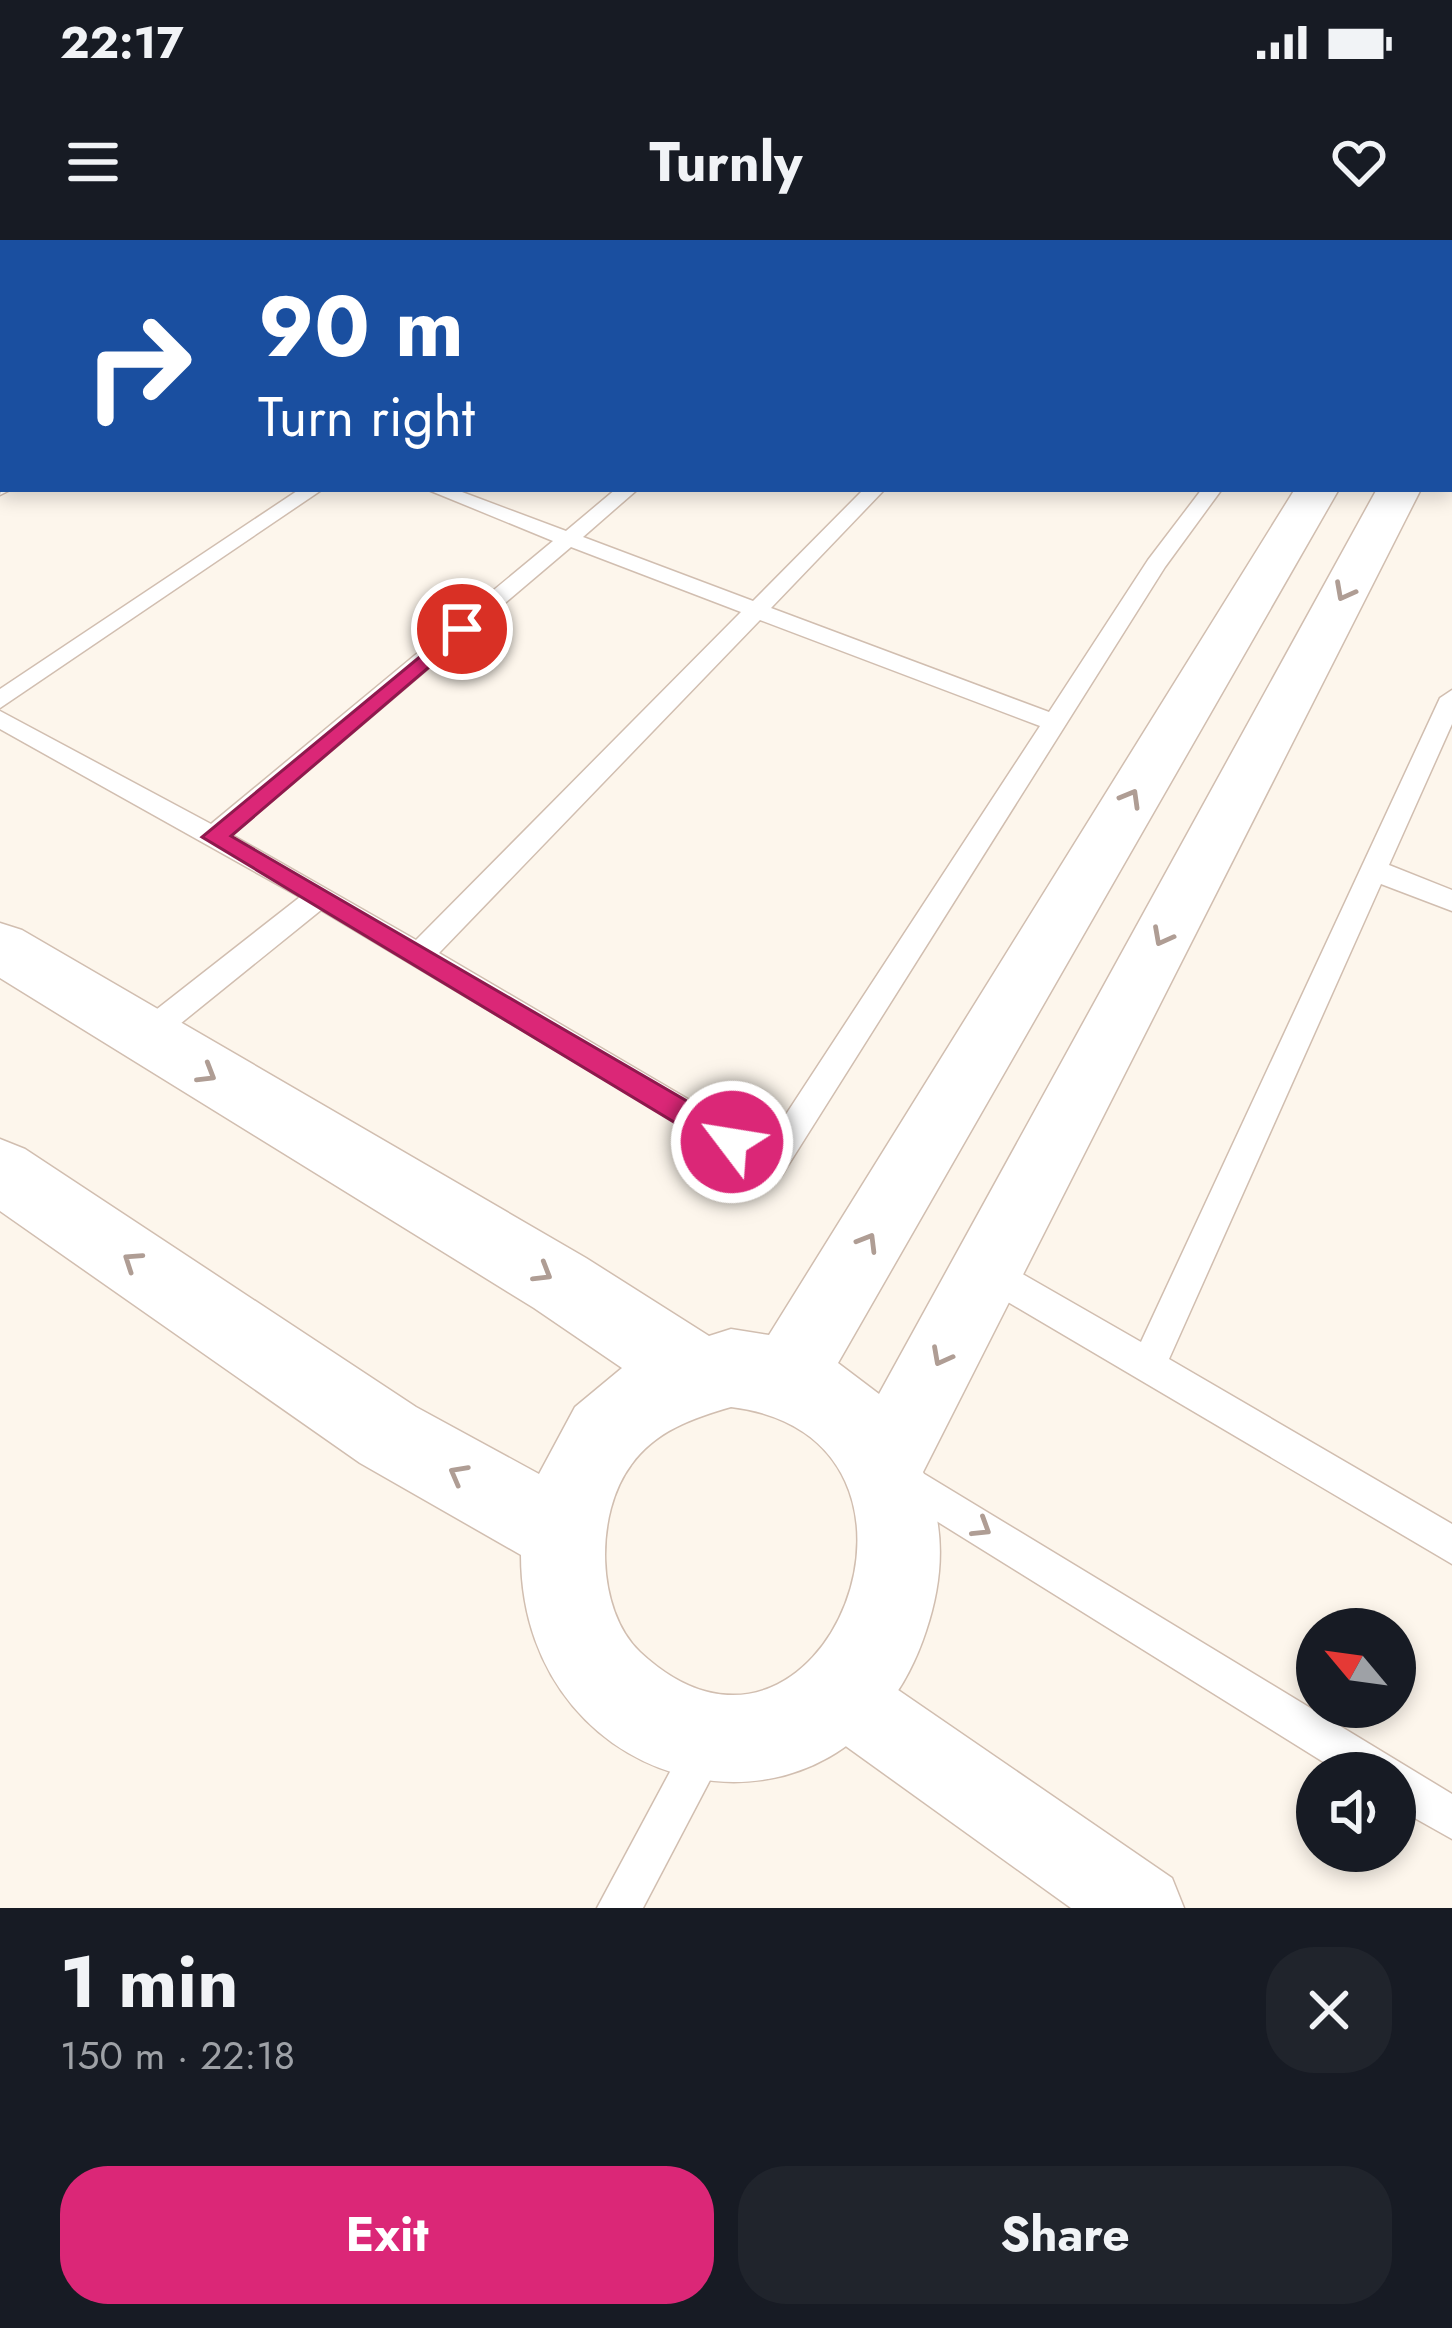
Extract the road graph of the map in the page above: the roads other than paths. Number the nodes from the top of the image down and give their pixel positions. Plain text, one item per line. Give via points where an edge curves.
1 (309, 492) edge
2 (444, 492) edge
3 (624, 492) edge
4 (872, 492) edge
5 (1210, 492) edge
6 (1315, 492) edge
7 (1397, 492) edge
8 (568, 539) junction
9 (755, 611) junction
10 (1452, 698) edge
11 (0, 700) edge
12 (0, 719) edge
13 (1054, 723) junction
14 (214, 837) junction
15 (1374, 870) junction
16 (320, 896) junction
17 (1452, 901) edge
18 (0, 947) edge
19 (419, 955) junction
20 (144, 1036) junction
21 (0, 1171) edge
22 (986, 1271) junction
23 (1148, 1366) junction
24 (695, 1372) junction
25 (786, 1379) junction
26 (883, 1466) junction
27 (560, 1531) junction
28 (1452, 1545) edge
29 (842, 1696) junction
30 (712, 1737) junction
31 (1345, 1752) edge
32 (1416, 1796) edge
33 (1452, 1818) edge
34 (619, 1908) edge
35 (1142, 1908) edge

1 - 11 lane
2 - 8 lane
3 - 8 lane
4 - 9 lane
5 - 13 lane
25 -> 6 street
7 -> 22 street
8 - 9 lane
8 - 14 lane
9 - 13 lane
9 - 19 lane
10 - 15 lane
12 - 14 lane
13 - 19 lane via 771,1165
14 - 16 lane
15 - 17 lane
15 - 23 lane
16 - 19 lane
16 - 20 lane
18 - 20 street
20 -> 24 street
27 -> 21 street via 388,1435
22 - 23 lane
22 -> 26 street
23 - 28 lane
24 - 25 street via 731,1368
24 - 27 street via 650,1391 610,1423 581,1467
25 - 26 street via 849,1419
26 - 29 street via 901,1524 900,1586 880,1645
26 -> 31 lane
27 - 30 street via 580,1642 617,1693 669,1728
29 - 30 street via 790,1729
29 - 35 street
30 - 34 lane
32 - 33 lane

